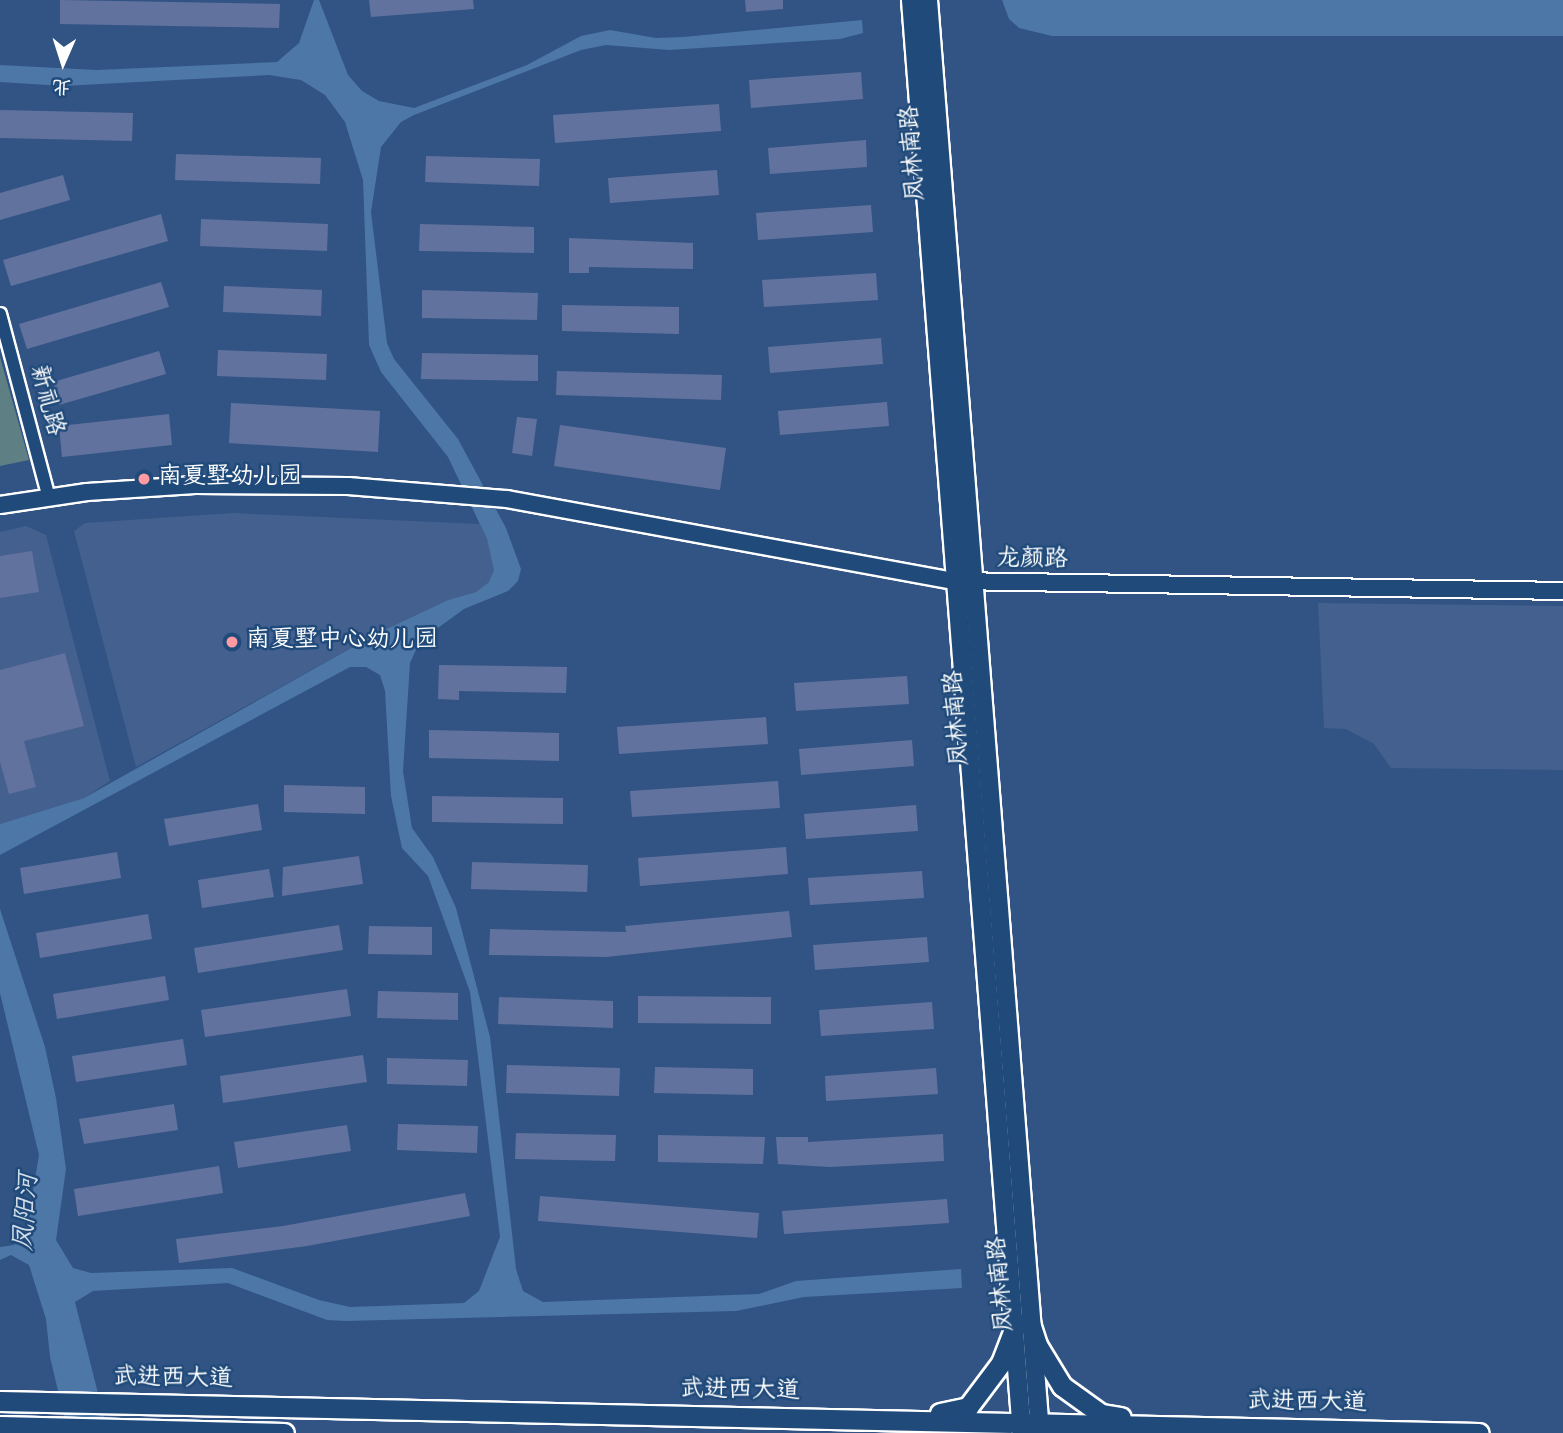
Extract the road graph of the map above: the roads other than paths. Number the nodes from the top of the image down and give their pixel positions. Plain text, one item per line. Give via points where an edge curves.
1 (911, 0) edge
2 (928, 0) edge
3 (0, 314) edge
4 (49, 498) junction
5 (0, 505) edge
6 (964, 581) junction
7 (1563, 591) edge
8 (1023, 1324) junction
9 (0, 1401) edge
10 (912, 1420) junction
11 (1163, 1425) junction
12 (0, 1426) edge
13 (1030, 1428) edge
14 (284, 1433) edge
15 (1479, 1433) edge

1 - 6 main road, 凤林南路
2 - 6 main road, 凤林南路
3 - 4 street, 新礼路
4 - 5 street, 龙颜路
4 - 6 street, 龙颜路 via 265,484 446,492
6 - 7 street, 龙颜路
6 - 8 main road, 凤林南路
8 - 10 main road via 968,1407
8 - 11 main road via 1062,1386 1101,1414
8 - 13 main road, 凤林南路
9 - 10 main road, 武进西大道
10 - 13 main road, 武进西大道
11 - 13 main road, 武进西大道
11 - 15 main road, 武进西大道
12 - 14 main road, 武进西大道

